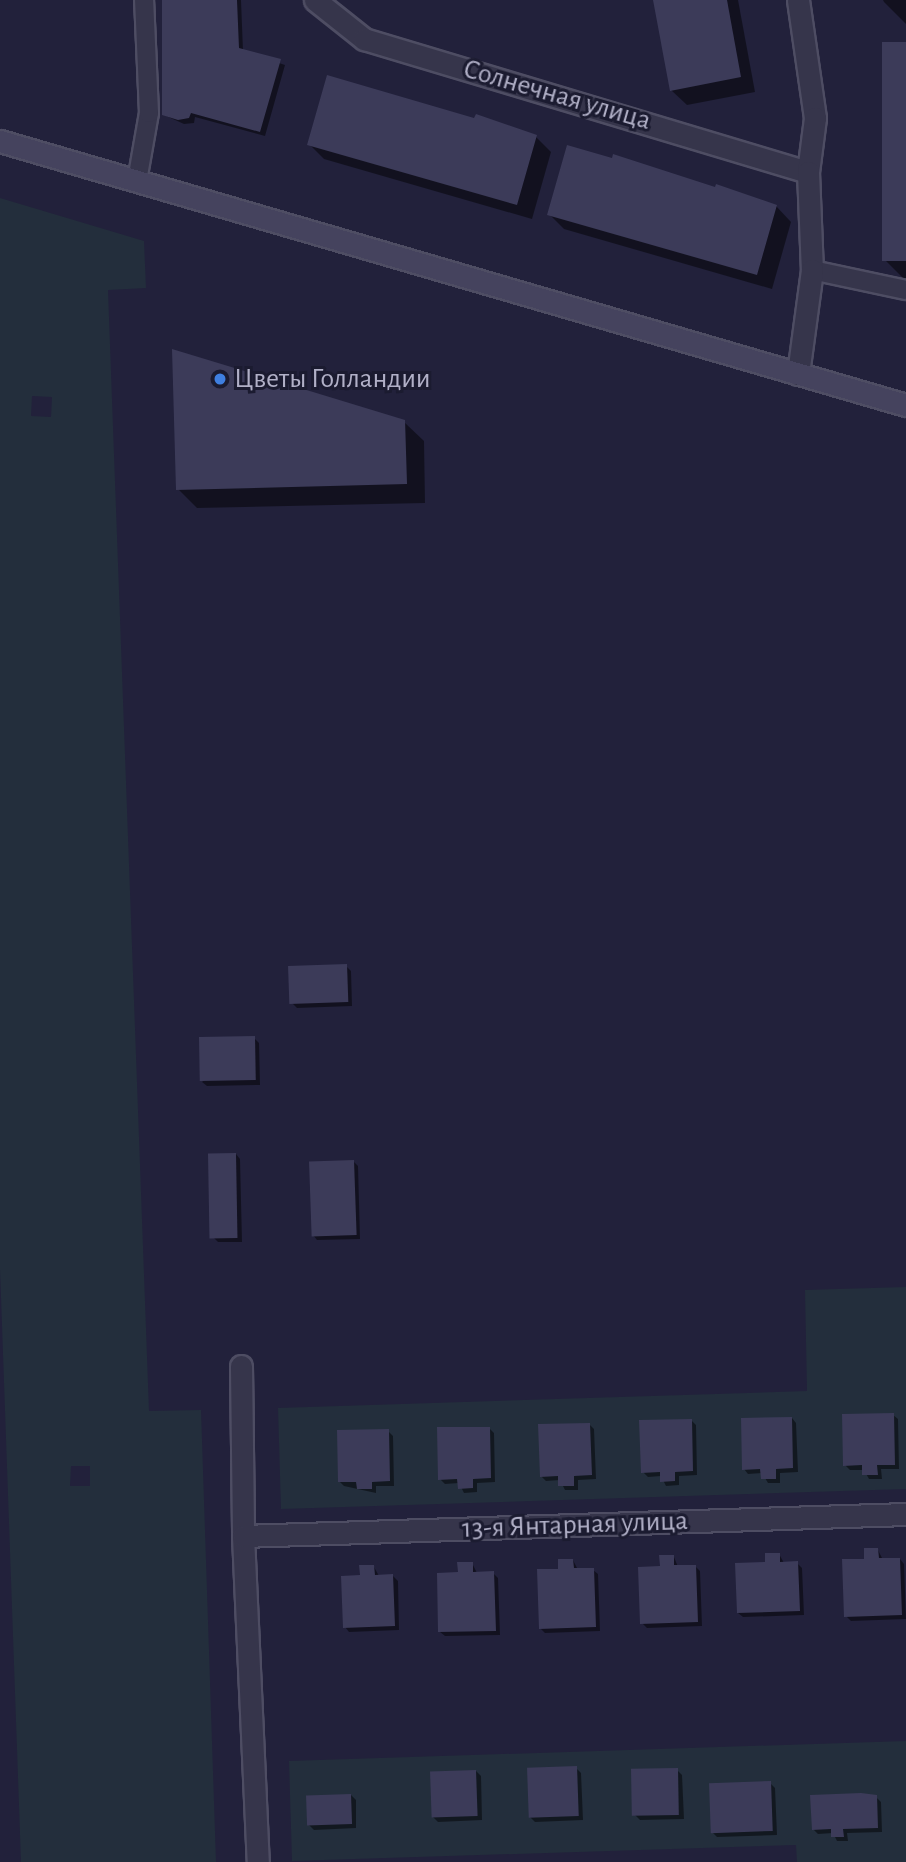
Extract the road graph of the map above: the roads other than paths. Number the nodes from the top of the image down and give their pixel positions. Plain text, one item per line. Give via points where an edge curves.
1 (144, 0) edge
2 (316, 0) edge
3 (798, 0) edge
4 (0, 141) edge
5 (808, 172) junction
6 (137, 181) junction
7 (812, 270) junction
8 (906, 290) edge
9 (798, 374) junction
10 (906, 405) edge
11 (241, 1366) dead end
12 (906, 1514) edge
13 (243, 1536) junction
14 (258, 1862) edge

1 - 6 lane via 149,113
2 - 5 street, Солнечная улица via 364,39
3 - 5 street via 815,118
4 - 6 street
5 - 7 street
6 - 9 street
7 - 8 lane
7 - 9 street
9 - 10 street
11 - 13 street
12 - 13 street, 13-я Янтарная улица
13 - 14 street

